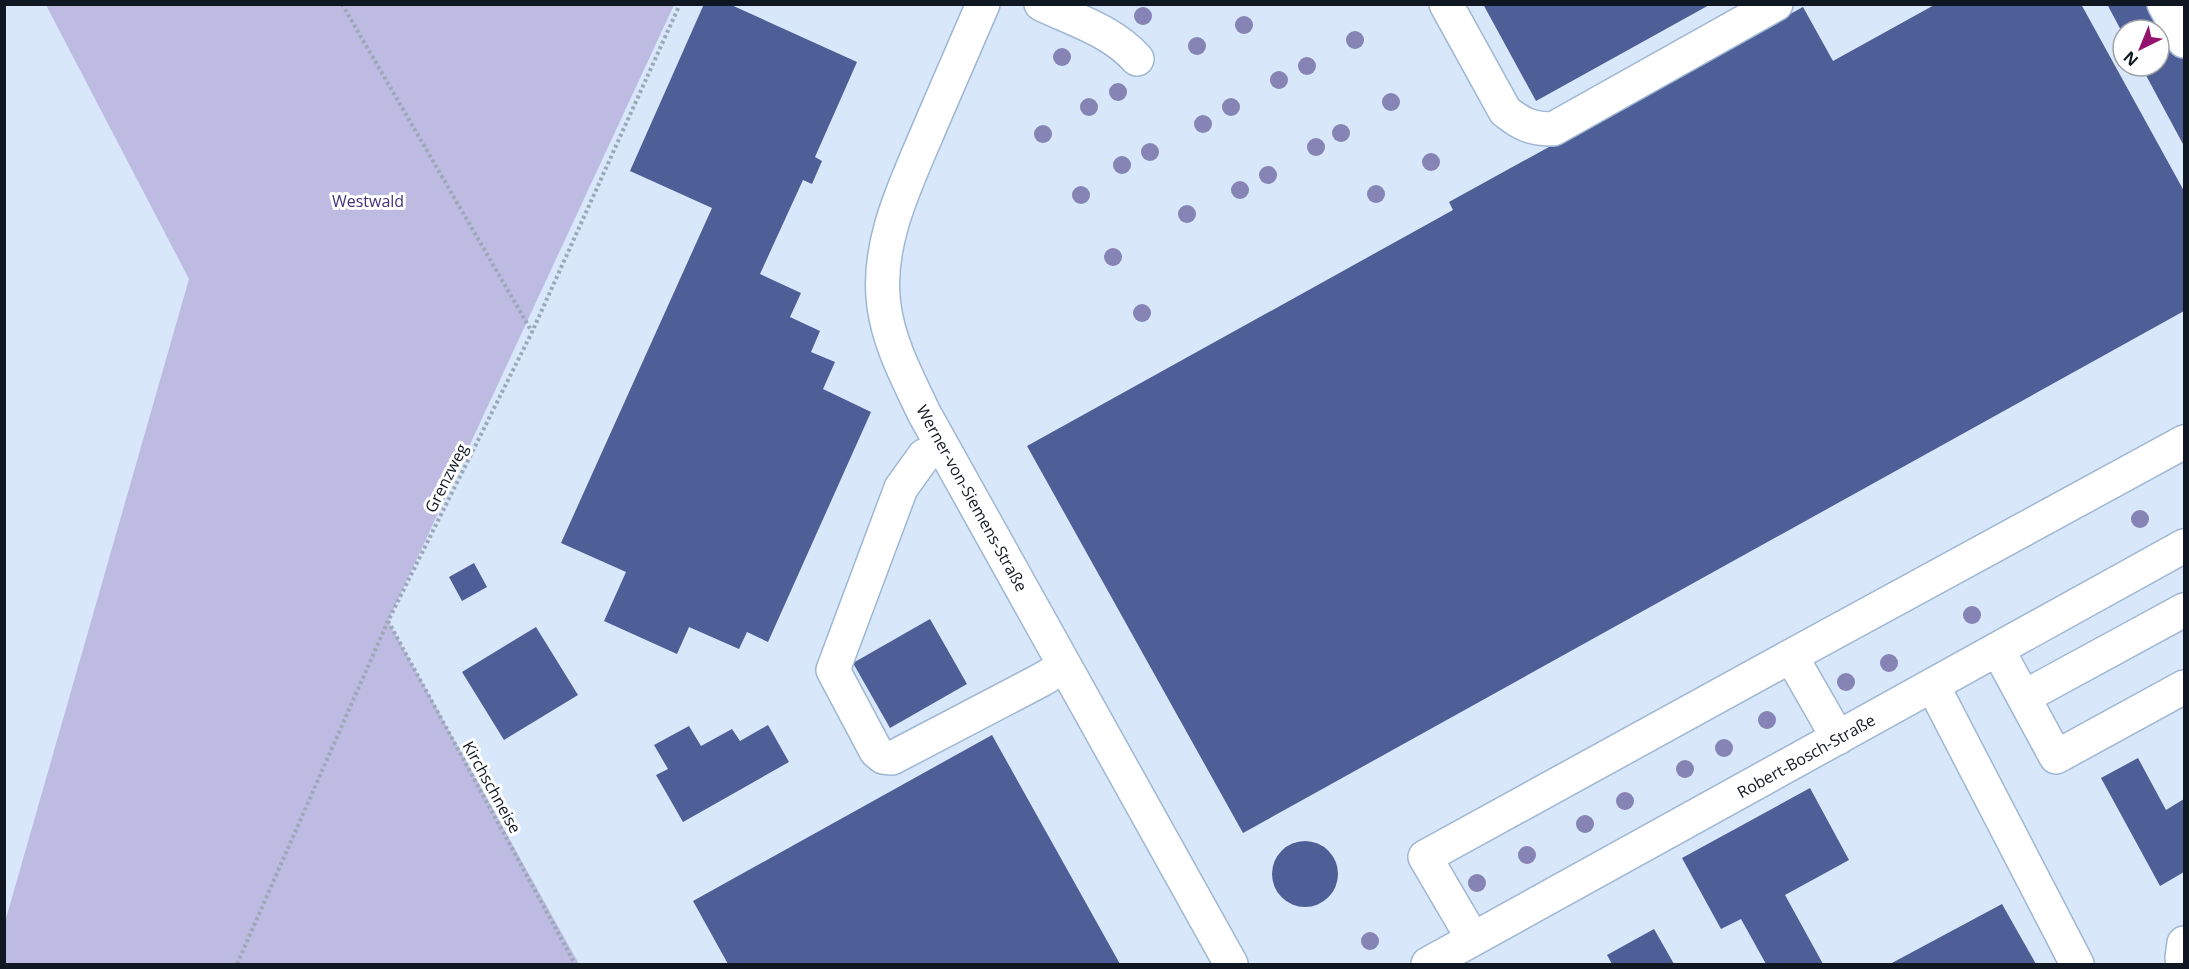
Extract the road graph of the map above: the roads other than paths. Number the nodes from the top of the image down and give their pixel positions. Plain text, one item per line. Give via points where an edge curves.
1 (983, 4) edge
2 (1041, 4) edge
3 (1446, 4) edge
4 (1776, 4) edge
5 (2164, 4) edge
6 (2184, 41) edge
7 (1137, 59) dead end
8 (2184, 442) edge
9 (942, 446) junction
10 (2184, 546) edge
11 (2184, 610) edge
12 (1998, 650) junction
13 (1791, 656) junction
14 (1065, 666) junction
15 (1933, 686) junction
16 (2184, 687) edge
17 (2024, 697) junction
18 (1838, 738) junction
19 (2184, 943) edge
20 (1453, 955) edge
21 (1231, 964) edge
22 (2077, 964) edge
23 (2184, 964) edge

1 - 9 street, Werner-von-Siemens-Straße via 910,172 885,249 882,281 893,344
2 - 7 street via 1107,34
3 - 4 street via 1505,111 1536,129 1552,129
5 - 6 street
8 - 13 street
9 - 14 street, Werner-von-Siemens-Straße
9 - 14 street via 924,456 901,488 833,670 876,751 892,758
10 - 12 street, Robert-Bosch-Straße
11 - 17 street
12 - 15 street, Robert-Bosch-Straße
12 - 17 street
13 - 18 street
13 - 20 street via 1425,857
14 - 21 street, Werner-von-Siemens-Straße
15 - 18 street, Robert-Bosch-Straße
15 - 22 street
16 - 17 street via 2056,757
18 - 20 street, Robert-Bosch-Straße
19 - 23 street

